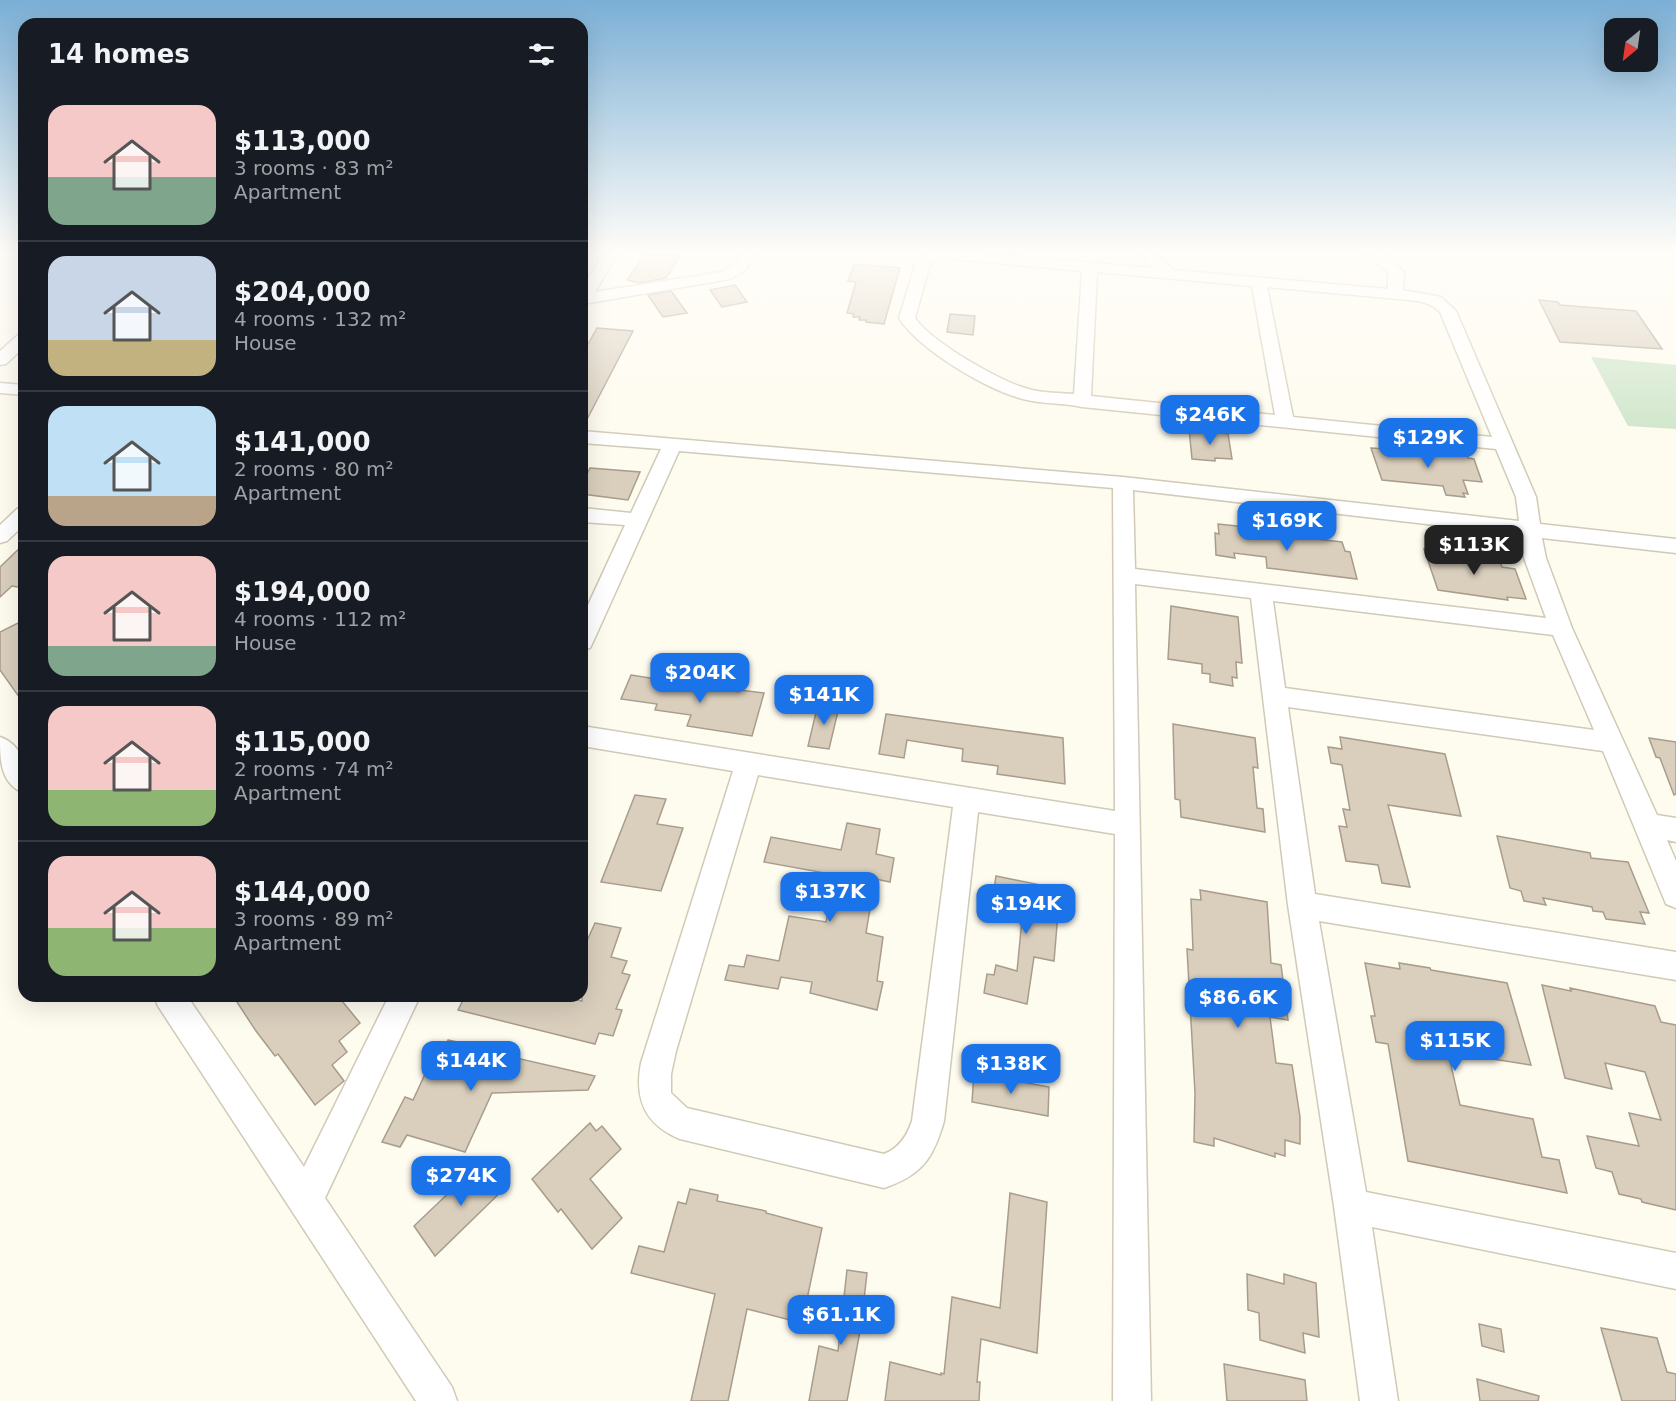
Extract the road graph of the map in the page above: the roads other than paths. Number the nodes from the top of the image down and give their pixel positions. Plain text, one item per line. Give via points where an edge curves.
1 (908, 319) edge
2 (1087, 319) edge
3 (1266, 319) edge
4 (1450, 319) edge
5 (18, 344) edge
6 (0, 360) edge
7 (0, 388) edge
8 (18, 390) edge
9 (1082, 402) junction
10 (1285, 422) junction
11 (588, 437) edge
12 (674, 444) junction
13 (1504, 444) junction
14 (1123, 483) junction
15 (588, 516) edge
16 (18, 520) edge
17 (640, 520) junction
18 (1530, 530) junction
19 (0, 537) edge
20 (1676, 546) edge
21 (1123, 575) junction
22 (1261, 593) junction
23 (1561, 628) junction
24 (588, 629) edge
25 (1275, 696) junction
26 (588, 737) edge
27 (1610, 742) junction
28 (0, 747) edge
29 (749, 762) junction
30 (18, 773) edge
31 (968, 797) junction
32 (1128, 825) junction
33 (1648, 825) junction
34 (1676, 830) edge
35 (1676, 896) edge
36 (1302, 904) junction
37 (1676, 966) edge
38 (173, 1002) edge
39 (402, 1002) edge
40 (306, 1200) junction
41 (1351, 1206) junction
42 (1676, 1271) edge
43 (438, 1401) edge
44 (1132, 1401) edge
45 (1379, 1401) edge

1 - 9 street via 915,332 1014,391
2 - 9 street
3 - 10 street
4 - 13 street
5 - 6 street
7 - 8 street
9 - 10 street
10 - 13 street
11 - 12 street
12 - 14 street
12 - 17 street
13 - 18 street via 1526,497
14 - 18 street
14 - 21 street
15 - 17 street
16 - 19 street
17 - 24 street
18 - 20 street
18 - 23 street via 1535,558
21 - 22 street
21 - 32 street
22 - 23 street
22 - 25 street
23 - 27 street
25 - 27 street
25 - 36 street
26 - 29 street
27 - 33 street
28 - 30 street
29 - 31 street
29 - 31 street via 660,1051 653,1083 657,1102 680,1123 884,1171 910,1159 922,1141 928,1121
31 - 32 street
32 - 44 street
33 - 34 street
33 - 35 street
36 - 37 street
36 - 41 street
38 - 40 street
39 - 40 street
40 - 43 street
41 - 42 street
41 - 45 street

